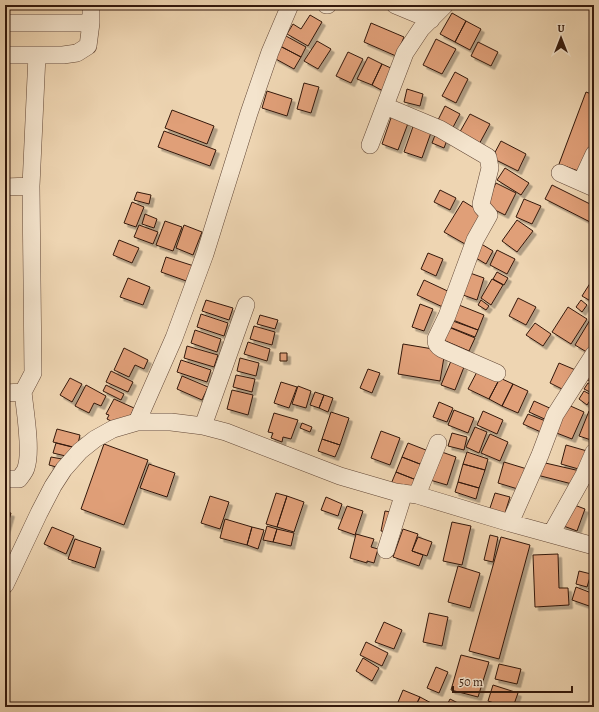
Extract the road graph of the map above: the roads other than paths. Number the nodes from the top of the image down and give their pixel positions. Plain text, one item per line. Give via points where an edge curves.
1 (91, 5) edge
2 (290, 5) edge
3 (395, 5) edge
4 (444, 5) edge
5 (431, 20) junction
6 (5, 23) edge
7 (92, 23) junction
8 (5, 54) edge
9 (37, 55) junction
10 (385, 106) junction
11 (370, 145) dead end
12 (594, 154) edge
13 (560, 173) dead end
14 (587, 185) edge
15 (31, 186) junction
16 (5, 187) edge
17 (246, 304) dead end
18 (594, 354) edge
19 (497, 373) dead end
20 (23, 392) junction
21 (5, 393) edge
22 (136, 422) junction
23 (203, 426) junction
24 (438, 443) dead end
25 (594, 452) edge
26 (5, 480) edge
27 (411, 494) junction
28 (510, 523) junction
29 (551, 534) junction
30 (594, 546) edge
31 (386, 550) dead end
32 (5, 585) edge

1 - 7 street
2 - 22 street via 270,52 205,254 174,338
3 - 5 street
4 - 5 street
5 - 10 street via 421,29 406,53
6 - 7 street
7 - 9 street via 88,46 77,53
8 - 9 street
9 - 15 street
10 - 11 street
10 - 19 street via 440,128 488,157 490,168 481,204 489,215 475,240 436,342 442,349
12 - 14 street
13 - 14 street
15 - 16 street
15 - 20 street via 33,372
17 - 23 street
18 - 28 street via 555,415
20 - 21 street
20 - 26 street via 27,428 26,469 19,479
22 - 23 street via 171,422
22 - 32 street via 112,429 95,439 64,469 36,519
23 - 27 street via 226,432 340,476
24 - 27 street
25 - 29 street
27 - 28 street
27 - 31 street
28 - 29 street
29 - 30 street

